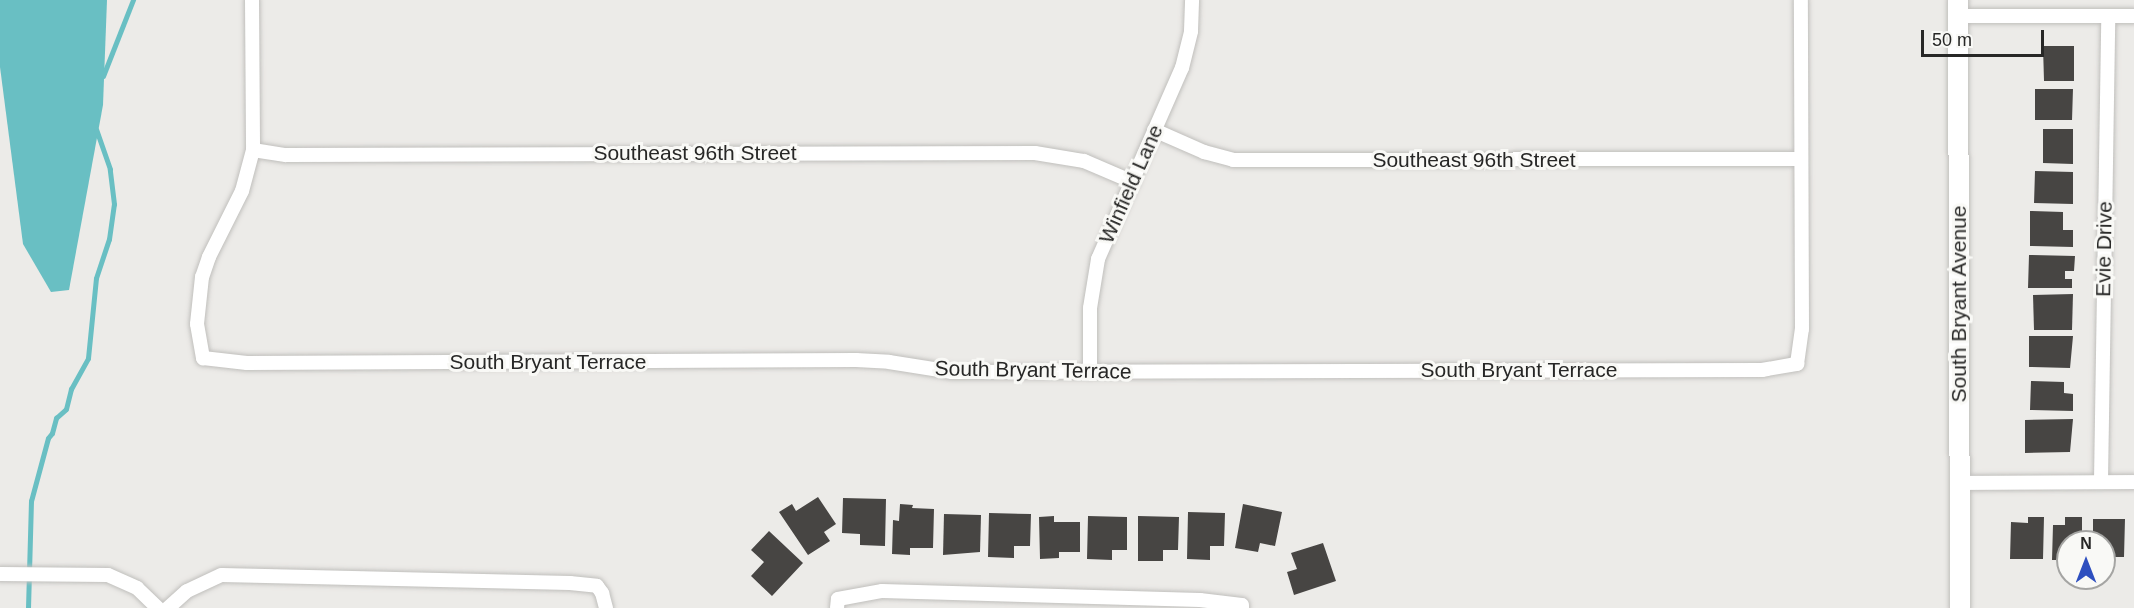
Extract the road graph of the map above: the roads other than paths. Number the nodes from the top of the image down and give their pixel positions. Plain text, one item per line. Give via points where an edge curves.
1 (252, 0) edge
2 (1192, 0) edge
3 (1801, 0) edge
4 (1958, 8) edge
5 (2134, 16) edge
6 (2108, 17) junction
7 (1154, 130) junction
8 (253, 150) junction
9 (1801, 159) junction
10 (1133, 182) junction
11 (1089, 372) junction
12 (2102, 482) junction
13 (2134, 482) edge
14 (1959, 483) junction
15 (0, 574) edge
16 (1041, 602) edge
17 (838, 603) edge
18 (1242, 606) edge
19 (158, 608) edge
20 (168, 608) edge
21 (606, 608) edge
22 (1960, 608) edge

1 - 8 street, South Bryant Terrace
2 - 7 street, Winfield Lane via 1191,31 1182,68
3 - 9 street, South Bryant Terrace
4 - 6 street
4 - 14 street, South Bryant Avenue
5 - 6 street
6 - 12 street, Evie Drive
7 - 9 street, Southeast 96th Street via 1233,160
7 - 10 street, Winfield Lane
8 - 10 street, Southeast 96th Street via 286,155 1035,153 1084,161
8 - 11 street, South Bryant Terrace via 242,191 202,277 197,324 203,358 247,363 856,360 952,372
9 - 11 street, South Bryant Terrace via 1802,329 1797,364 1762,370
10 - 11 street, Winfield Lane via 1105,240 1095,272
12 - 13 street
12 - 14 street
14 - 22 street, South Bryant Avenue
15 - 19 street via 108,575 137,588
16 - 17 street via 882,591
16 - 18 street via 1200,600
20 - 21 street via 187,591 222,575 570,583 597,586

